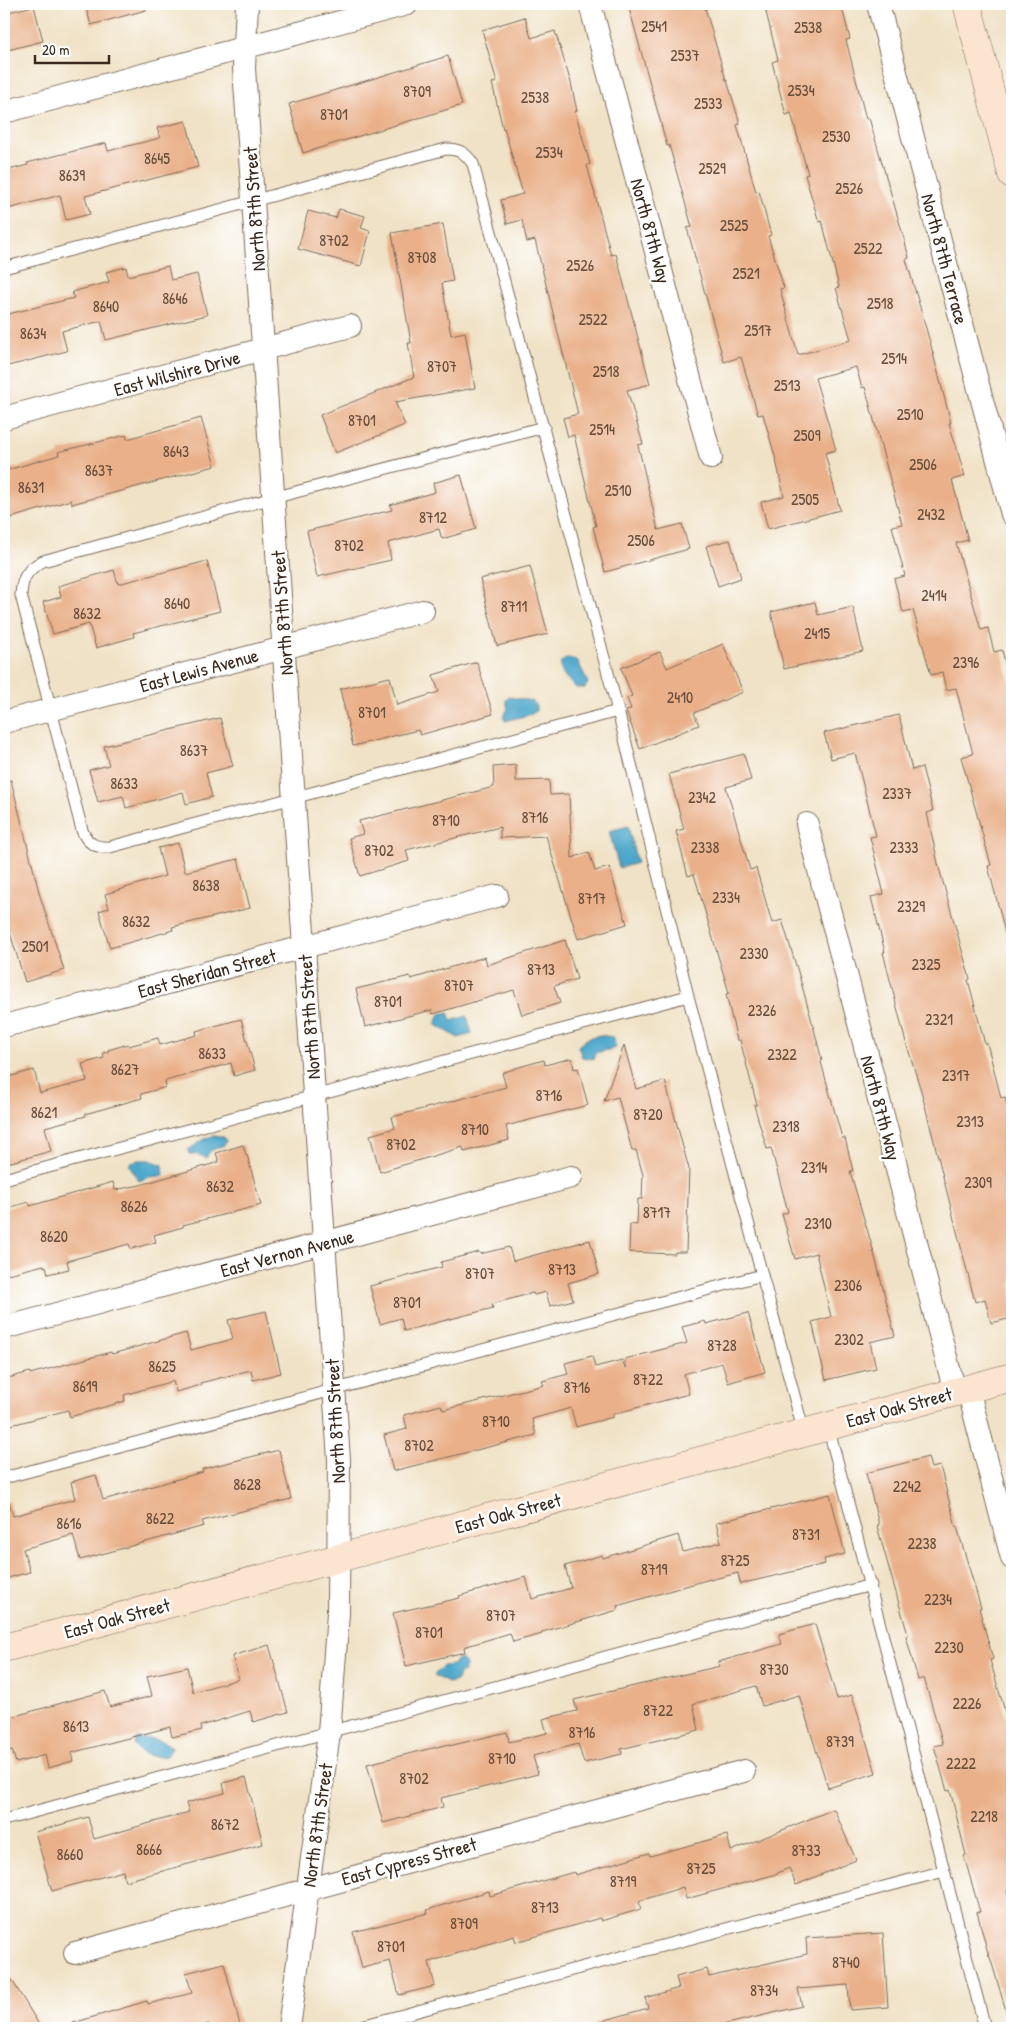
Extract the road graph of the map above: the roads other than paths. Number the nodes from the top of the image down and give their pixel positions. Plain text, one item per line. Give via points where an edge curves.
1 (246, 4) edge
2 (406, 4) edge
3 (590, 4) edge
4 (878, 4) edge
5 (967, 4) edge
6 (244, 47) junction
7 (4, 112) edge
8 (1012, 174) edge
9 (254, 200) junction
10 (4, 268) edge
11 (350, 326) dead end
12 (264, 350) junction
13 (4, 418) edge
14 (544, 427) junction
15 (711, 458) dead end
16 (273, 498) junction
17 (1012, 514) edge
18 (423, 611) dead end
19 (284, 648) junction
20 (50, 710) junction
21 (618, 711) junction
22 (4, 722) edge
23 (294, 798) junction
24 (807, 824) dead end
25 (497, 896) dead end
26 (304, 948) junction
27 (688, 996) junction
28 (4, 1026) edge
29 (314, 1095) junction
30 (571, 1177) dead end
31 (4, 1179) edge
32 (324, 1243) junction
33 (762, 1275) junction
34 (4, 1328) edge
35 (1012, 1377) edge
36 (334, 1390) junction
37 (962, 1390) junction
38 (816, 1429) junction
39 (4, 1478) edge
40 (339, 1558) junction
41 (1012, 1558) edge
42 (871, 1585) junction
43 (4, 1648) edge
44 (329, 1733) junction
45 (744, 1771) dead end
46 (4, 1820) edge
47 (944, 1871) junction
48 (308, 1889) junction
49 (75, 1953) dead end
50 (289, 2028) edge
51 (354, 2028) edge
52 (985, 2028) edge

1 - 6 street, North 87th Street
2 - 6 street
3 - 15 street, North 87th Way
4 - 17 street, North 87th Terrace
5 - 8 street
6 - 7 street
6 - 9 street, North 87th Street
9 - 10 lane
9 - 12 street, North 87th Street
9 - 14 lane via 446,149 462,152 472,164
11 - 12 street, East Wilshire Drive
12 - 13 street, East Wilshire Drive
12 - 16 street, North 87th Street
14 - 16 lane
14 - 21 lane
16 - 19 street, North 87th Street
16 - 20 lane via 33,566 25,574 21,595
18 - 19 street, East Lewis Avenue
19 - 20 street, East Lewis Avenue
19 - 23 street, North 87th Street
20 - 22 street, East Lewis Avenue
20 - 23 lane via 82,830 92,845 100,848
21 - 23 lane
21 - 27 lane
23 - 26 street, North 87th Street
24 - 37 street, North 87th Way
25 - 26 street, East Sheridan Street
26 - 28 street, East Sheridan Street
26 - 29 street, North 87th Street
27 - 29 lane
27 - 33 lane
29 - 31 lane
29 - 32 street, North 87th Street
30 - 32 street, East Vernon Avenue
32 - 34 street, East Vernon Avenue
32 - 36 street, North 87th Street
33 - 36 lane
33 - 38 lane
35 - 37 street, East Oak Street
36 - 39 lane
36 - 40 street, North 87th Street via 339,1460
37 - 38 street, East Oak Street
37 - 41 street, North 87th Way
38 - 40 street, East Oak Street
38 - 42 lane
40 - 43 street, East Oak Street
40 - 44 street, North 87th Street
42 - 44 lane
42 - 47 lane
44 - 46 lane
44 - 48 street, North 87th Street
45 - 48 street, East Cypress Street
47 - 51 lane
47 - 52 lane
48 - 49 street, East Cypress Street
48 - 50 street, North 87th Street

